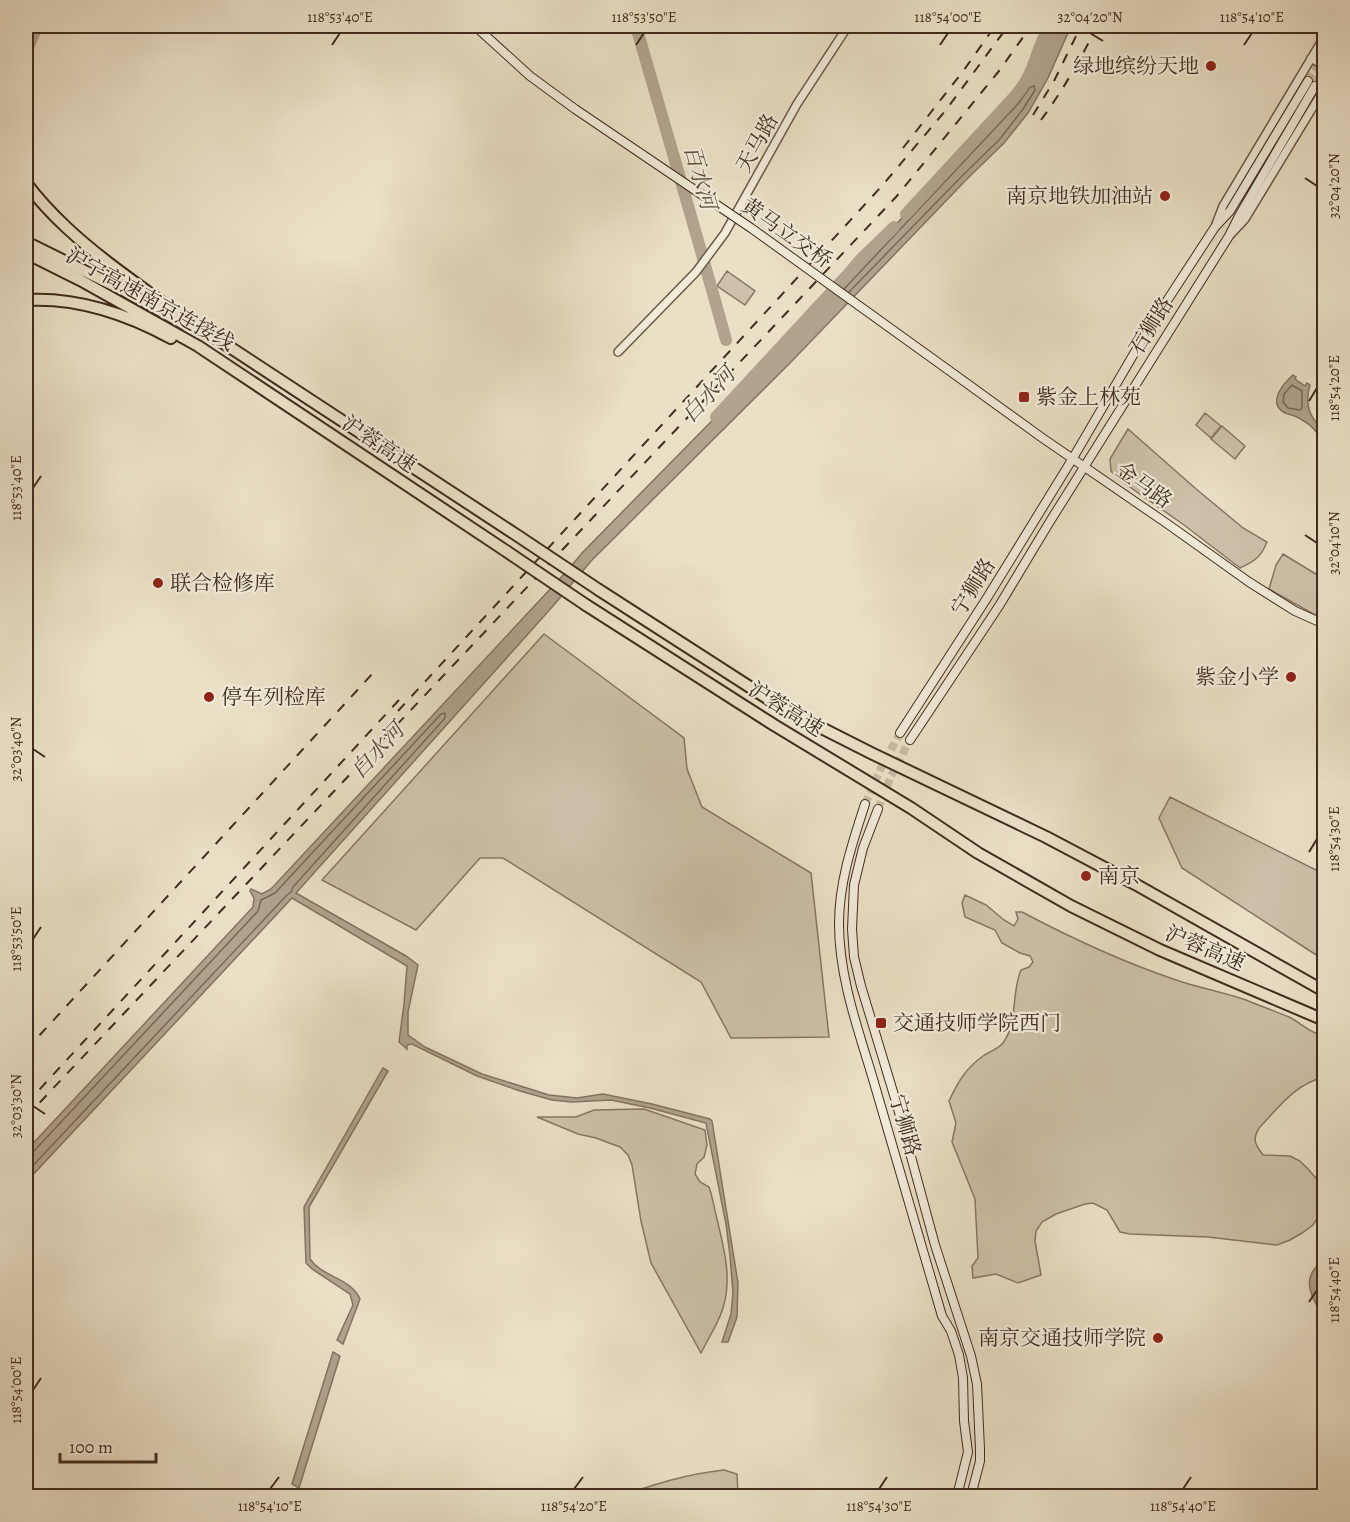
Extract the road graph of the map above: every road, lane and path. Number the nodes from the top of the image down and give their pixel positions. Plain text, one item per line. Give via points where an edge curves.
1 (475, 26) edge
2 (848, 26) edge
3 (1324, 37) edge
4 (1311, 58) junction
5 (1324, 66) edge
6 (1324, 89) tunnel mouth
7 (26, 183) edge
8 (1215, 227) junction
9 (1230, 236) junction
10 (26, 242) edge
11 (26, 253) edge
12 (26, 300) edge
13 (618, 352) dead end
14 (250, 361) junction
15 (947, 369) joint
16 (253, 383) junction
17 (1073, 458) junction
18 (1085, 467) junction
19 (1324, 624) edge
20 (900, 733) tunnel mouth
21 (910, 740) tunnel mouth
22 (865, 804) tunnel mouth
23 (878, 809) tunnel mouth
24 (1324, 991) edge
25 (1324, 1020) edge
26 (957, 1497) edge
27 (971, 1497) edge

1 - 15 main road, 黄马立交桥, bridge via 530,76 575,109
2 - 13 street, 天马路 via 797,104 725,233 696,272
3 - 4 street, 石狮路
4 - 5 street
4 - 8 street, 石狮路 via 1223,206
6 - 9 street, 石狮路 via 1245,219
7 - 14 highway via 66,228 93,251
8 - 9 main road, 石狮路 via 1230,211 1311,83
8 - 17 main road, 石狮路 via 1146,333
9 - 18 main road, 石狮路
10 - 14 highway, 沪宁高速南京连接线
11 - 16 highway, 沪宁高速南京连接线 via 164,326
12 - 16 highway via 84,305 141,322
14 - 24 highway, 沪蓉高速, bridge via 784,709 1046,837
15 - 17 main road, 金马路
16 - 25 highway, 沪蓉高速, bridge via 586,605 978,854 1160,950
17 - 18 main road, 金马路
17 - 20 main road, 宁狮路
18 - 19 main road, 金马路 via 1249,582
18 - 21 main road, 宁狮路
22 - 26 main road, 宁狮路 via 842,885 841,955 860,1038 942,1316 959,1355 968,1452
23 - 27 main road, 宁狮路 via 854,885 854,957 935,1245 971,1356 977,1384 980,1449

